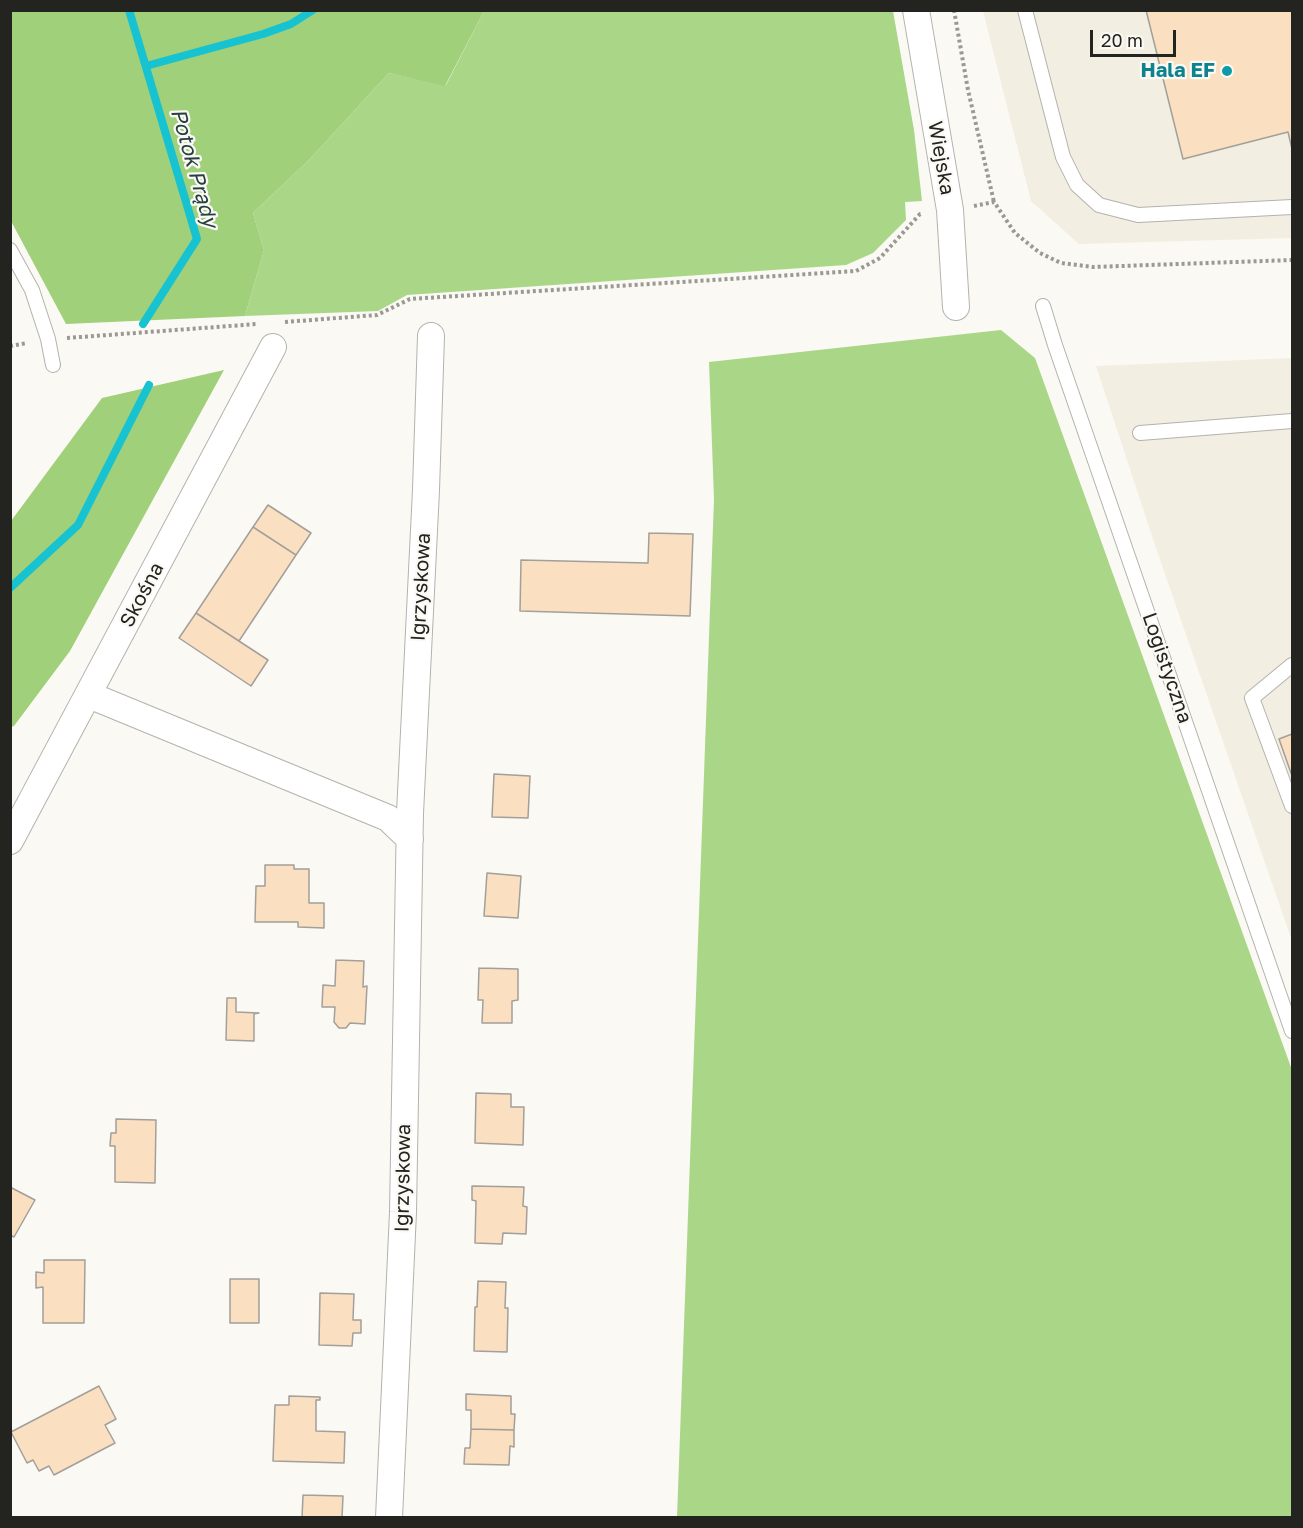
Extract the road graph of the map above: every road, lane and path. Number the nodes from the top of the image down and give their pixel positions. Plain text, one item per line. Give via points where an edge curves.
1 (916, 10) edge
2 (954, 10) edge
3 (1025, 10) edge
4 (994, 202) junction
5 (1293, 207) edge
6 (950, 210) junction
7 (10, 250) edge
8 (1293, 260) edge
9 (1042, 306) dead end
10 (956, 307) dead end
11 (283, 322) dead end
12 (260, 324) dead end
13 (431, 336) dead end
14 (48, 339) junction
15 (10, 346) edge
16 (273, 347) dead end
17 (53, 365) dead end
18 (1293, 421) edge
19 (1140, 433) dead end
20 (1293, 665) edge
21 (89, 695) junction
22 (1293, 806) edge
23 (410, 838) junction
24 (10, 842) edge
25 (1293, 1031) edge
26 (389, 1518) edge

1 - 6 street, Wiejska
2 - 4 path
3 - 5 lane via 1063,157 1077,185 1099,205 1138,215
4 - 6 path
4 - 8 path via 1015,233 1040,253 1061,263 1093,267
6 - 10 street, Wiejska
6 - 11 path via 920,214 880,258 856,271 410,299 377,315
7 - 14 lane via 32,290
9 - 25 lane, Logistyczna
12 - 14 path
13 - 23 street, Igrzyskowa
14 - 15 path
14 - 17 lane
16 - 21 street, Skośna
18 - 19 lane
20 - 22 lane via 1252,698
21 - 23 street via 388,818
21 - 24 street, Skośna
23 - 26 street, Igrzyskowa via 403,1212

